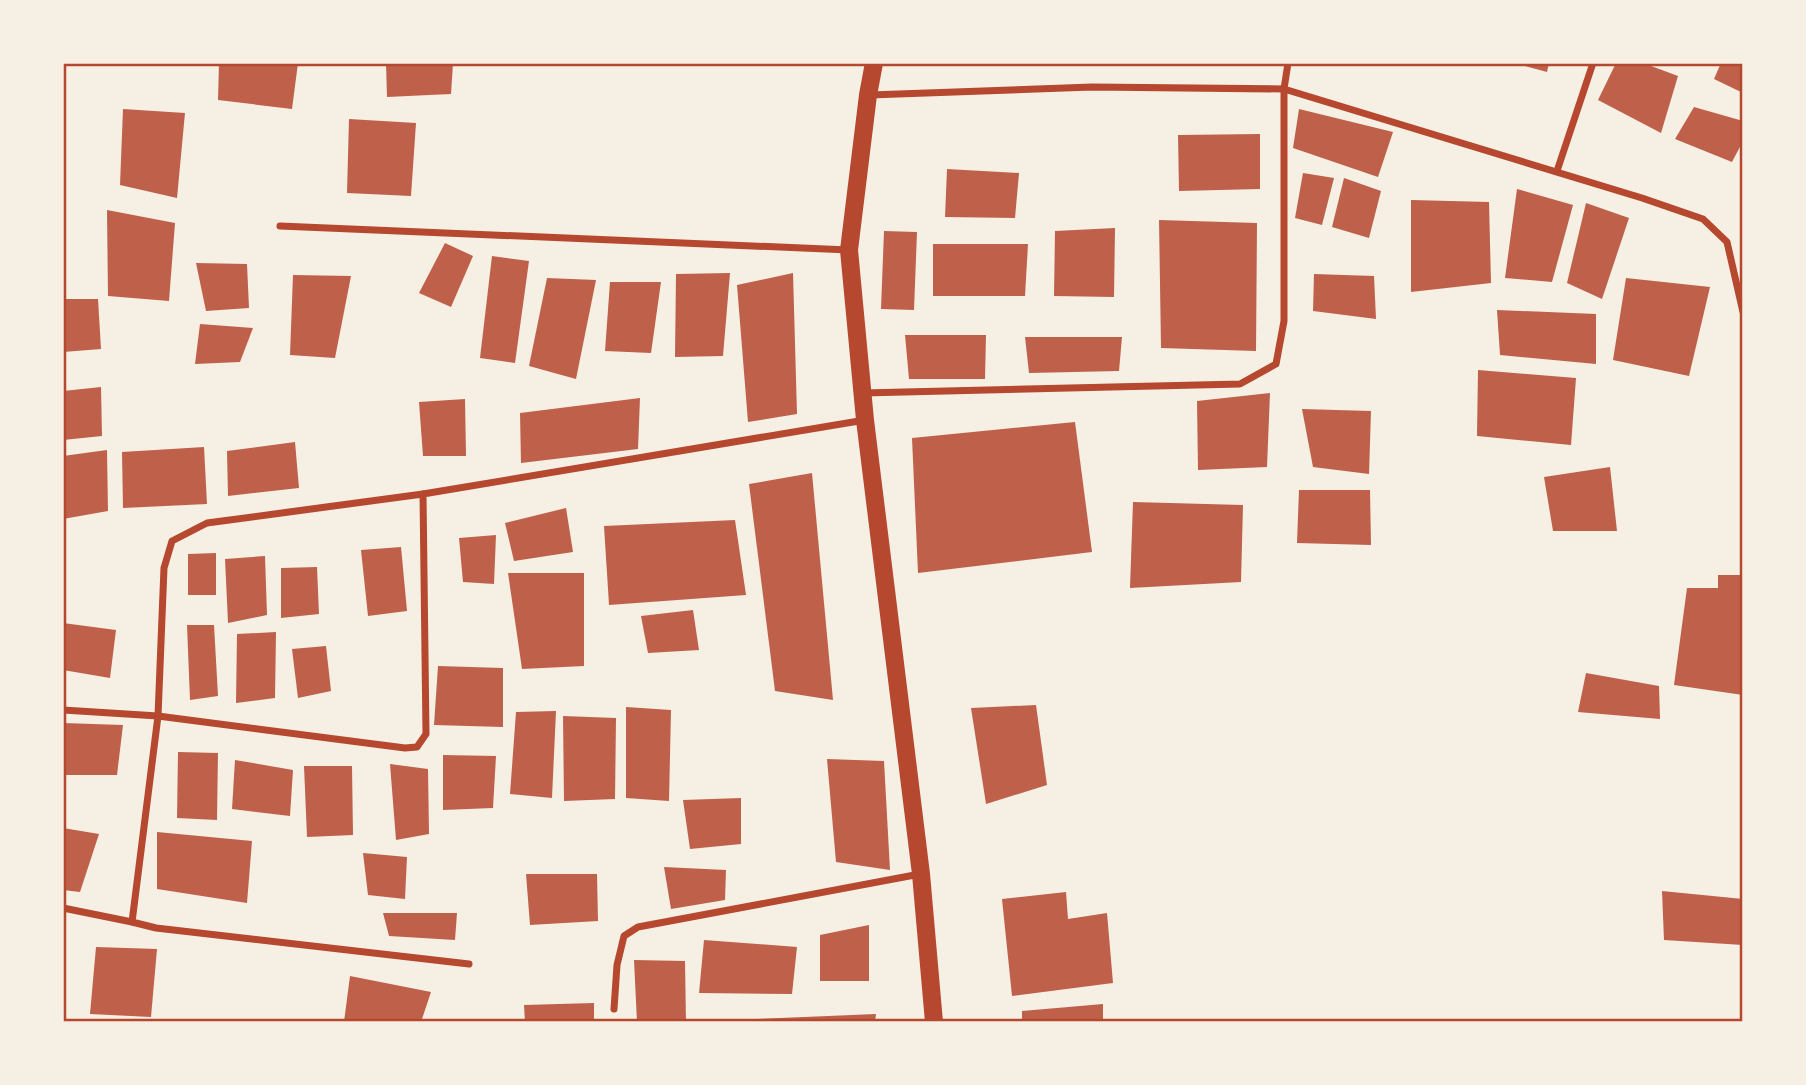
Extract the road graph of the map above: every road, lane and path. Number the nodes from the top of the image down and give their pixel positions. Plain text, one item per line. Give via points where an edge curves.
1 (874, 63) edge
2 (1288, 63) edge
3 (1593, 63) edge
4 (1284, 89) junction
5 (868, 95) junction
6 (1557, 172) junction
7 (280, 226) dead end
8 (849, 250) junction
9 (1743, 312) edge
10 (862, 393) junction
11 (865, 421) junction
12 (424, 494) junction
13 (63, 710) edge
14 (158, 716) junction
15 (921, 874) junction
16 (63, 908) edge
17 (132, 922) junction
18 (469, 964) dead end
19 (614, 1009) dead end
20 (934, 1022) edge

1 - 5 main road
2 - 4 street
3 - 6 street
4 - 5 street via 1092,87
4 - 6 street
4 - 10 street via 1284,321 1276,364 1240,384
5 - 8 main road
6 - 9 street via 1703,219 1727,242
7 - 8 street
8 - 10 main road
10 - 11 main road
11 - 12 street
11 - 15 main road
12 - 14 street via 207,523 172,541 164,568
12 - 14 street via 426,734 417,747
13 - 14 street
14 - 17 street
15 - 19 street via 638,927 624,936
15 - 20 main road
16 - 17 street
17 - 18 street

